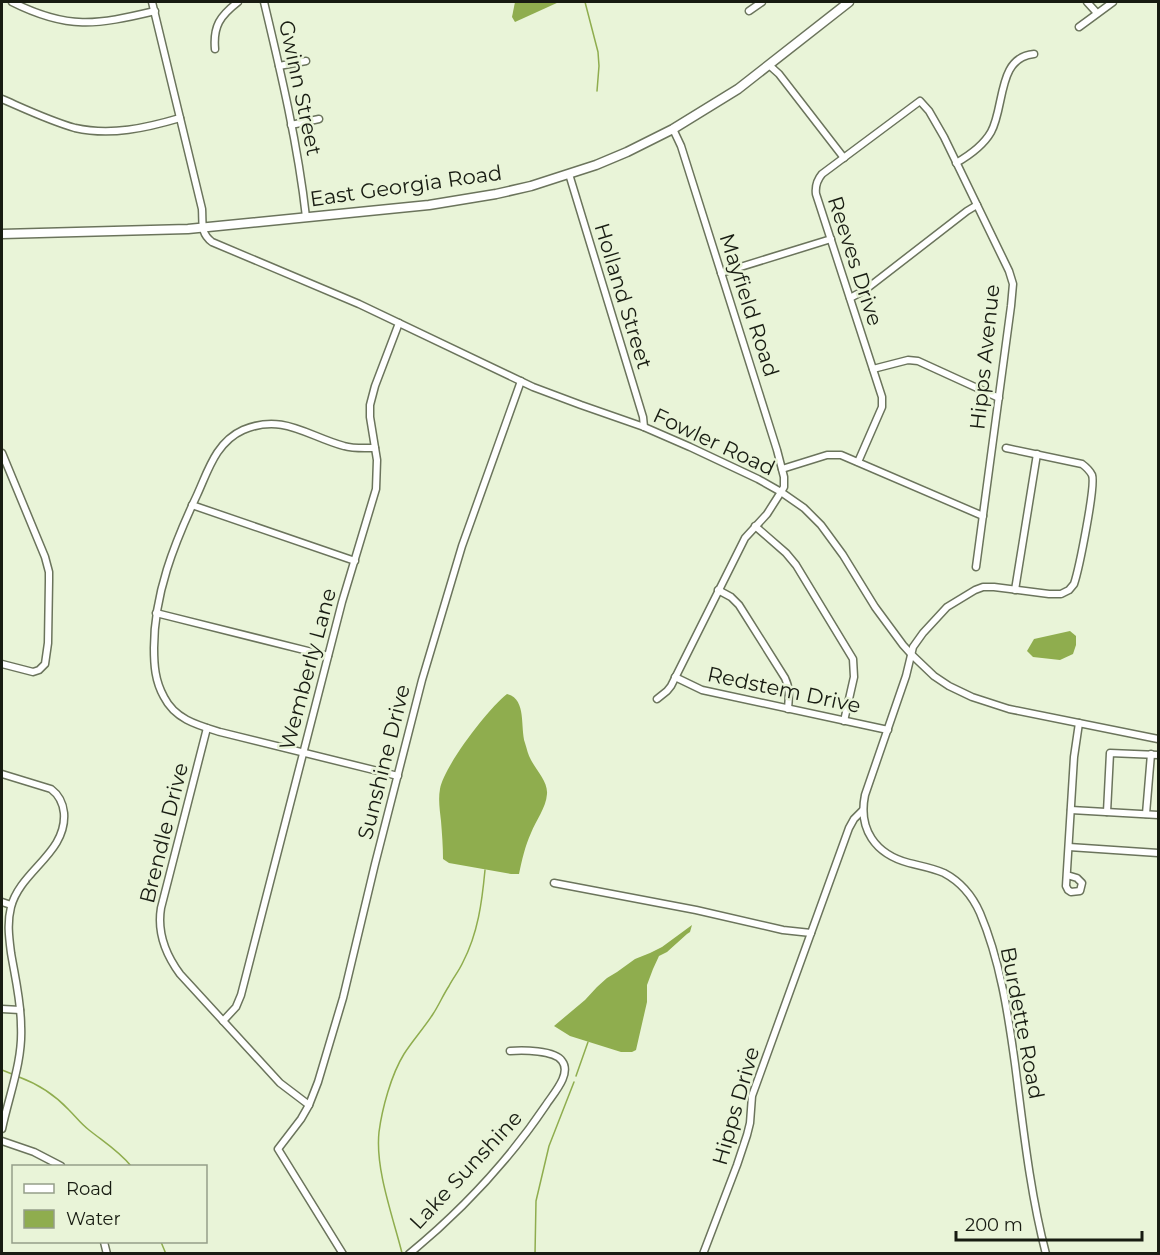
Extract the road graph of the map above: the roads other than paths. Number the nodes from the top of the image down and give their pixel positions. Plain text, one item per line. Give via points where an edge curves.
1 (12, 2) edge
2 (152, 2) edge
3 (238, 2) edge
4 (264, 2) edge
5 (762, 2) edge
6 (1087, 2) edge
7 (1113, 2) edge
8 (846, 3) edge
9 (154, 11) junction
10 (749, 11) dead end
11 (1097, 14) junction
12 (1079, 27) dead end
13 (215, 49) dead end
14 (1034, 54) dead end
15 (306, 61) dead end
16 (769, 65) junction
17 (279, 66) junction
18 (2, 99) edge
19 (180, 118) junction
20 (319, 119) dead end
21 (291, 125) junction
22 (674, 129) junction
23 (844, 158) junction
24 (956, 163) junction
25 (569, 174) junction
26 (977, 205) junction
27 (306, 218) junction
28 (202, 227) junction
29 (2, 234) edge
30 (831, 239) junction
31 (721, 273) junction
32 (850, 298) junction
33 (399, 323) junction
34 (873, 369) junction
35 (521, 381) junction
36 (999, 398) junction
37 (644, 427) junction
38 (375, 448) junction
39 (1006, 448) dead end
40 (2, 453) edge
41 (1037, 454) junction
42 (858, 462) junction
43 (783, 469) junction
44 (781, 492) junction
45 (192, 505) junction
46 (983, 516) junction
47 (755, 526) junction
48 (355, 561) junction
49 (976, 567) dead end
50 (718, 590) junction
51 (1015, 590) junction
52 (156, 613) junction
53 (912, 655) junction
54 (328, 656) junction
55 (2, 664) edge
56 (675, 677) junction
57 (657, 699) dead end
58 (788, 709) junction
59 (844, 721) junction
60 (1079, 723) junction
61 (207, 728) junction
62 (888, 730) junction
63 (1158, 739) edge
64 (304, 752) junction
65 (1150, 754) junction
66 (1158, 755) edge
67 (2, 774) edge
68 (398, 776) junction
69 (862, 810) junction
70 (1071, 810) junction
71 (1107, 812) junction
72 (1146, 814) junction
73 (1158, 815) edge
74 (1069, 848) junction
75 (1158, 853) edge
76 (1067, 875) dead end
77 (554, 883) dead end
78 (2, 902) edge
79 (11, 905) junction
80 (811, 933) junction
81 (2, 1009) edge
82 (20, 1011) junction
83 (223, 1021) junction
84 (510, 1051) dead end
85 (309, 1105) junction
86 (2, 1129) edge
87 (2, 1141) edge
88 (57, 1165) edge
89 (343, 1254) edge
90 (409, 1254) edge
91 (703, 1254) edge
92 (1046, 1254) edge

1 - 9 street via 44,16 78,23
2 - 9 street
3 - 13 street via 217,25
4 - 17 street, Gwinn Street
5 - 10 street
6 - 11 street
7 - 11 street
8 - 16 main road, East Georgia Road
9 - 19 street
11 - 12 street
14 - 24 street via 1011,66 991,132 979,147
15 - 17 street
16 - 22 main road, East Georgia Road
16 - 23 street
17 - 21 street, Gwinn Street
18 - 19 street via 74,127 96,131 141,129
19 - 28 street via 202,209
20 - 21 street
21 - 27 street, Gwinn Street
22 - 25 main road, East Georgia Road
22 - 31 street, Mayfield Road
23 - 24 street, Hipps Avenue via 920,101
23 - 30 street, Reeves Drive via 822,174 816,186
24 - 26 street, Hipps Avenue
25 - 27 main road, East Georgia Road via 455,201
25 - 37 street, Holland Street
26 - 32 street
26 - 36 street, Hipps Avenue via 1013,284
27 - 28 main road, East Georgia Road
28 - 29 main road, East Georgia Road
28 - 33 street, Fowler Road via 212,242
30 - 31 street
30 - 32 street, Reeves Drive
31 - 43 street, Mayfield Road
32 - 34 street, Reeves Drive
33 - 35 street, Fowler Road
33 - 38 street, Wemberly Lane via 370,405
34 - 36 street via 918,361
34 - 42 street, Reeves Drive via 882,407
35 - 37 street, Fowler Road
35 - 68 street, Sunshine Drive via 462,546
36 - 46 street, Hipps Avenue
37 - 44 street, Fowler Road
38 - 45 street via 342,446 284,424 246,429 219,449
38 - 48 street, Wemberly Lane via 376,489
39 - 41 street
40 - 55 street via 45,557 49,581 45,664 33,672
41 - 51 street
41 - 51 street via 1082,464 1088,469 1092,476 1090,500 1076,577 1069,590 1049,594
42 - 43 street via 833,454
42 - 46 street
43 - 44 street, Mayfield Road
44 - 47 street
44 - 53 street, Fowler Road via 826,531 875,607
45 - 48 street
45 - 52 street via 167,568
46 - 49 street, Hipps Avenue
47 - 50 street
47 - 59 street via 796,565 854,659
48 - 54 street, Wemberly Lane
50 - 56 street
50 - 58 street via 739,605 785,678
51 - 53 street via 983,587 948,607 915,644
52 - 54 street
52 - 61 street via 154,659 161,691 177,714
53 - 60 street, Fowler Road via 942,681 972,697
53 - 62 street
54 - 64 street, Wemberly Lane
56 - 57 street
56 - 58 street, Redstem Drive via 702,690
58 - 59 street, Redstem Drive
59 - 62 street, Redstem Drive
60 - 63 street, Fowler Road
60 - 70 street
61 - 64 street
61 - 83 street, Brendle Drive via 160,925 174,966
62 - 69 street
64 - 68 street
64 - 83 street, Wemberly Lane via 241,995
65 - 66 street
65 - 71 street via 1110,753
65 - 72 street
67 - 79 street via 51,789 59,798 64,821 52,850 21,886
68 - 85 street, Sunshine Drive via 336,1023
69 - 80 street, Hipps Drive via 849,828
69 - 92 street, Burdette Road via 869,835 880,848 893,857 953,879 969,893 980,912 1007,1011
70 - 71 street
70 - 74 street
71 - 72 street
72 - 73 street
74 - 75 street
74 - 76 street
77 - 80 street
78 - 79 street
79 - 82 street via 9,934
80 - 91 street, Hipps Drive via 752,1096 750,1123 737,1165
81 - 82 street
82 - 86 street via 21,1045
83 - 85 street, Brendle Drive via 280,1083
84 - 90 street, Lake Sunshine via 558,1056 564,1063 563,1077 516,1147
85 - 89 street, Sunshine Drive via 278,1149
87 - 88 street

